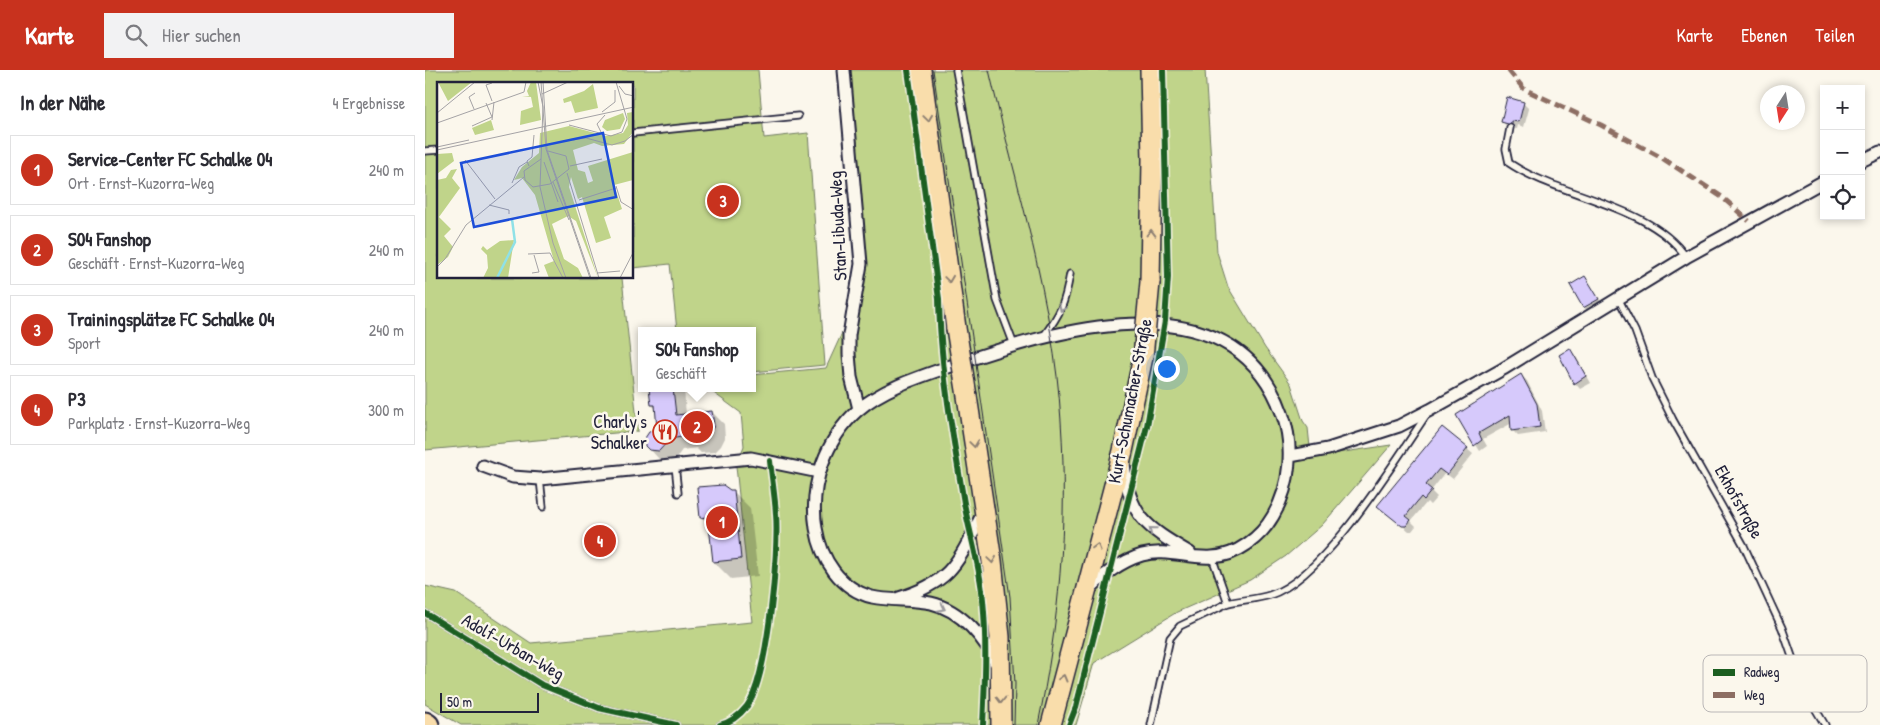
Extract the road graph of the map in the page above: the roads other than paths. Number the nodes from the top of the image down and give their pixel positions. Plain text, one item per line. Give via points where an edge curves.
1 (844, 70) edge
2 (921, 70) edge
3 (956, 70) edge
4 (1150, 70) edge
5 (798, 116) dead end
6 (1510, 128) dead end
7 (634, 133) edge
8 (1880, 152) edge
9 (1865, 160) edge
10 (1820, 183) edge
11 (1686, 257) junction
12 (1070, 274) dead end
13 (1618, 298) junction
14 (1043, 337) junction
15 (1015, 345) junction
16 (859, 409) junction
17 (1430, 410) junction
18 (1123, 451) junction
19 (1290, 456) junction
20 (675, 465) junction
21 (483, 466) dead end
22 (819, 472) junction
23 (540, 479) junction
24 (678, 494) dead end
25 (543, 507) dead end
26 (984, 512) junction
27 (1193, 555) junction
28 (1212, 557) junction
29 (1085, 594) junction
30 (895, 600) junction
31 (1228, 602) junction
32 (425, 613) edge
33 (1791, 655) edge
34 (1001, 675) junction
35 (1817, 712) edge
36 (731, 722) dead end
37 (676, 725) edge
38 (720, 725) edge
39 (1001, 725) edge
40 (1051, 725) edge
41 (1151, 725) edge
42 (1825, 725) edge

1 - 16 street, Stan-Libuda-Weg via 861,264 849,344 851,376
2 -> 26 main road, bridge
3 - 15 lane via 997,300
18 -> 4 main road, Kurt-Schumacher-Straße, bridge via 1143,357 1151,282
5 - 7 lane
6 - 11 lane via 1506,149 1509,163 1525,174 1631,216 1679,246
8 - 9 street
10 - 11 street
11 - 13 street
12 -> 14 lane via 1066,301
13 - 17 street via 1503,370
13 - 33 lane, Ekhofstraße via 1635,331 1651,378 1743,544
14 - 15 street
14 - 19 street via 1092,328 1151,323 1219,338 1242,353 1276,396 1285,421
15 - 16 street via 925,375
16 - 22 street via 833,441
17 - 19 street via 1399,426 1328,449
17 - 31 lane via 1363,505 1317,562 1294,582 1271,595
27 -> 18 street via 1144,523 1134,504
29 -> 18 main road, Kurt-Schumacher-Straße
19 - 28 street via 1285,489 1273,516 1256,538 1234,552
20 - 22 street via 751,458
20 - 23 street
20 - 24 lane
21 - 23 street via 513,477
22 - 30 street via 814,503 816,528 822,552 833,571 847,585 870,596
23 - 25 lane
26 - 30 street via 954,567 937,583
26 -> 34 main road via 992,561
27 - 28 street
27 - 29 street via 1167,552 1141,555 1096,582
28 - 31 lane
40 -> 29 main road, Kurt-Schumacher-Straße
30 -> 34 street via 933,604 953,614 976,633 995,660
31 - 41 lane via 1180,626 1171,638
32 - 37 lane, Adolf-Urban-Weg via 542,685 599,708
34 -> 39 main road
35 - 42 lane, Ekhofstraße
36 - 38 lane

